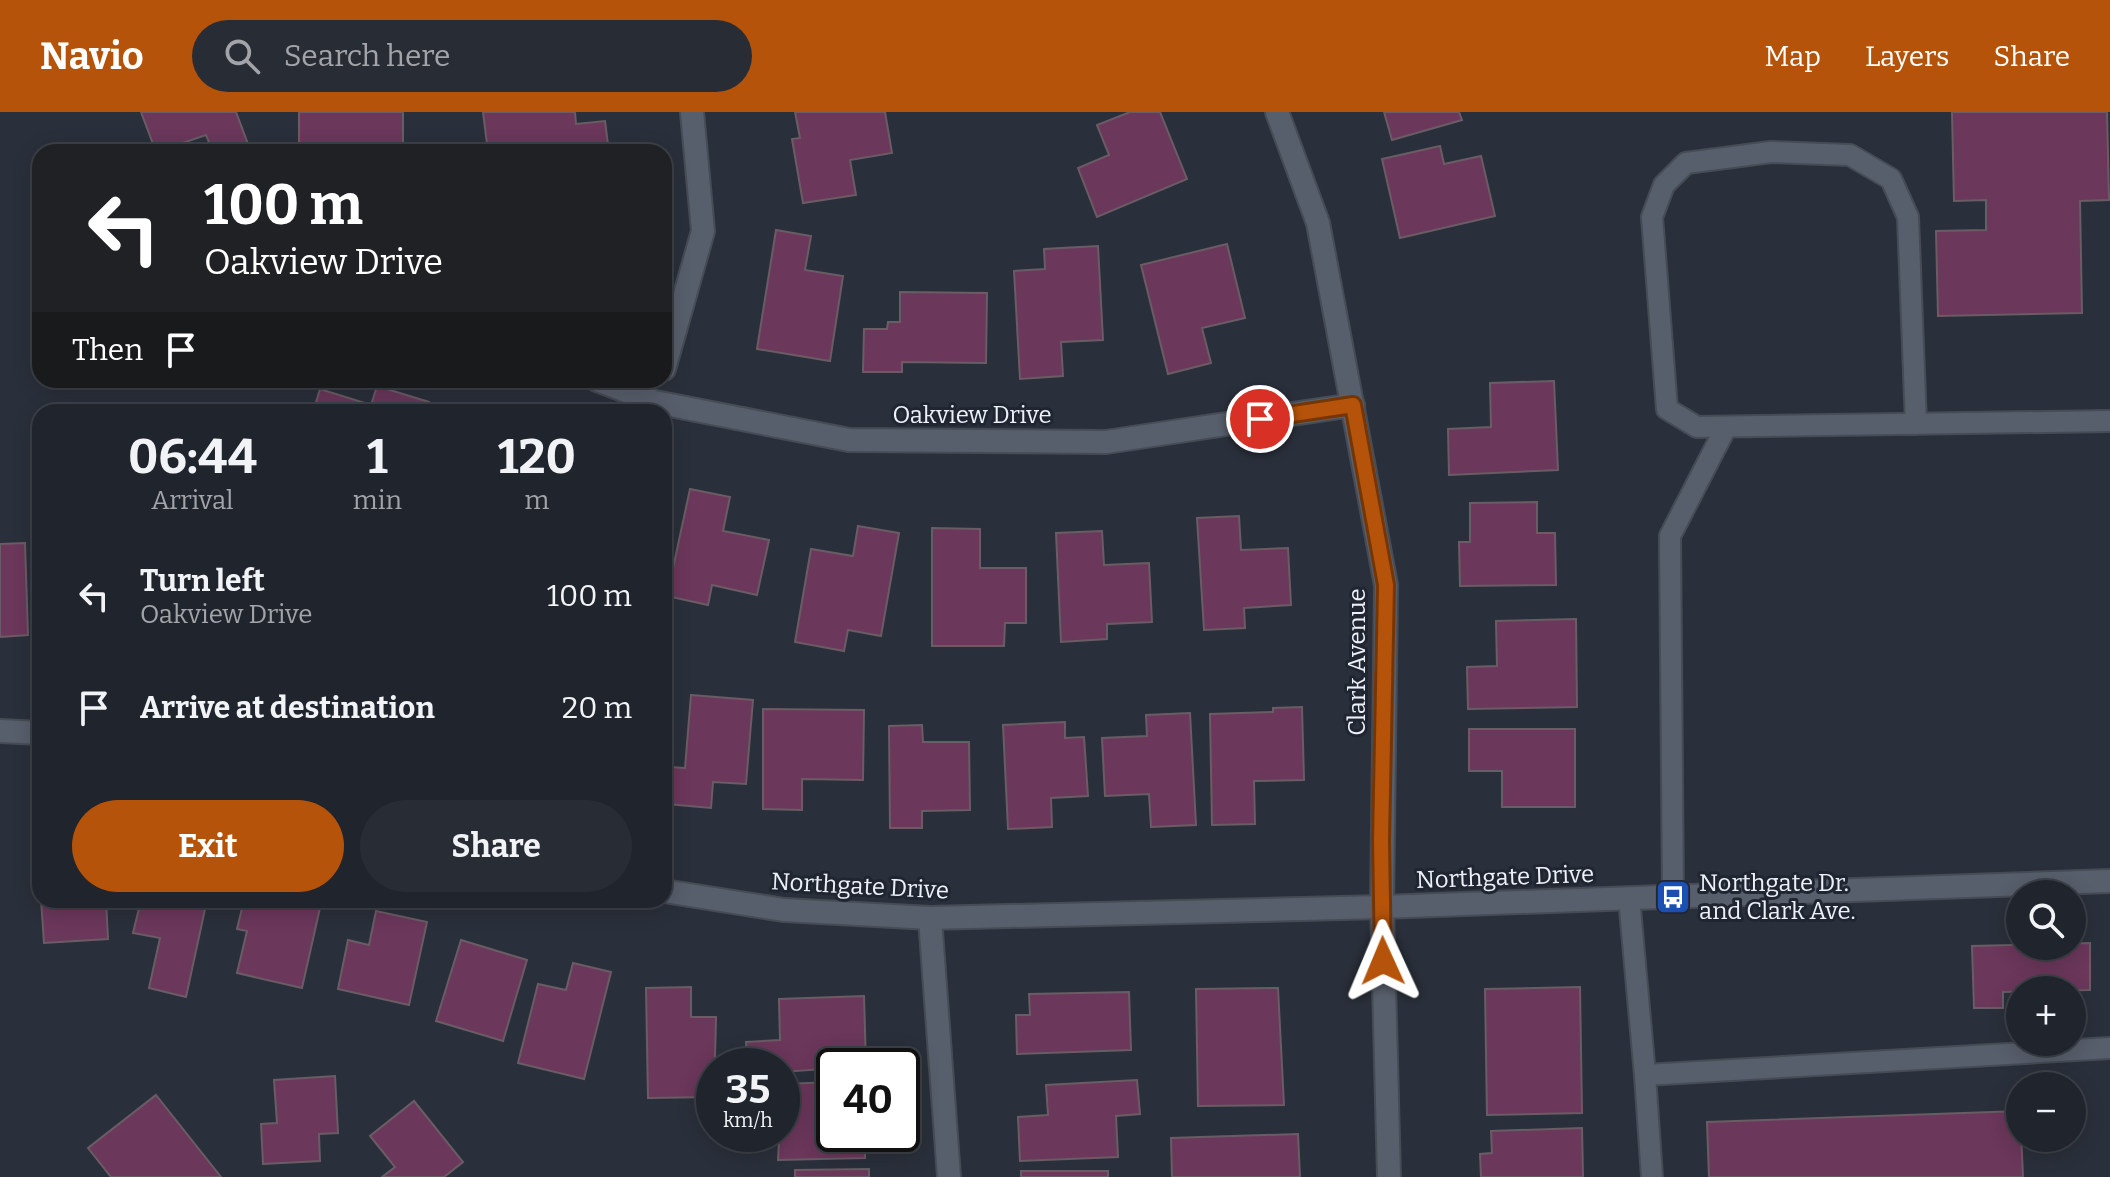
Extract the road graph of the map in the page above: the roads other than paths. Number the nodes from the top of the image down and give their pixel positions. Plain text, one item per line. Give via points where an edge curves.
1 (692, 112) edge
2 (1277, 112) edge
3 (672, 341) edge
4 (658, 391) edge
5 (1353, 405) junction
6 (2110, 421) edge
7 (1916, 424) junction
8 (1726, 427) junction
9 (0, 731) edge
10 (32, 733) edge
11 (2110, 881) edge
12 (672, 892) edge
13 (1673, 897) junction
14 (1629, 898) junction
15 (1382, 907) junction
16 (930, 918) junction
17 (2110, 1048) edge
18 (1645, 1075) junction
19 (949, 1177) edge
20 (1389, 1177) edge
21 (1652, 1177) edge

1 - 3 street via 703,231
2 - 5 street, Clark Avenue via 1318,223
4 - 5 street, Oakview Drive via 849,440 1106,442
5 - 15 street, Clark Avenue via 1386,585
6 - 7 lane
7 - 8 lane
7 - 8 lane via 1908,217 1891,179 1850,155 1771,152 1686,163 1664,185 1652,217 1667,409 1697,427
8 - 13 lane via 1670,536
9 - 10 street
11 - 13 street, Northgate Drive
12 - 16 street, Northgate Drive via 800,911
13 - 14 street, Northgate Drive
14 - 15 street, Northgate Drive
14 - 18 lane
15 - 16 street, Northgate Drive
15 - 20 street, Clark Avenue
16 - 19 street
17 - 18 lane
18 - 21 lane

